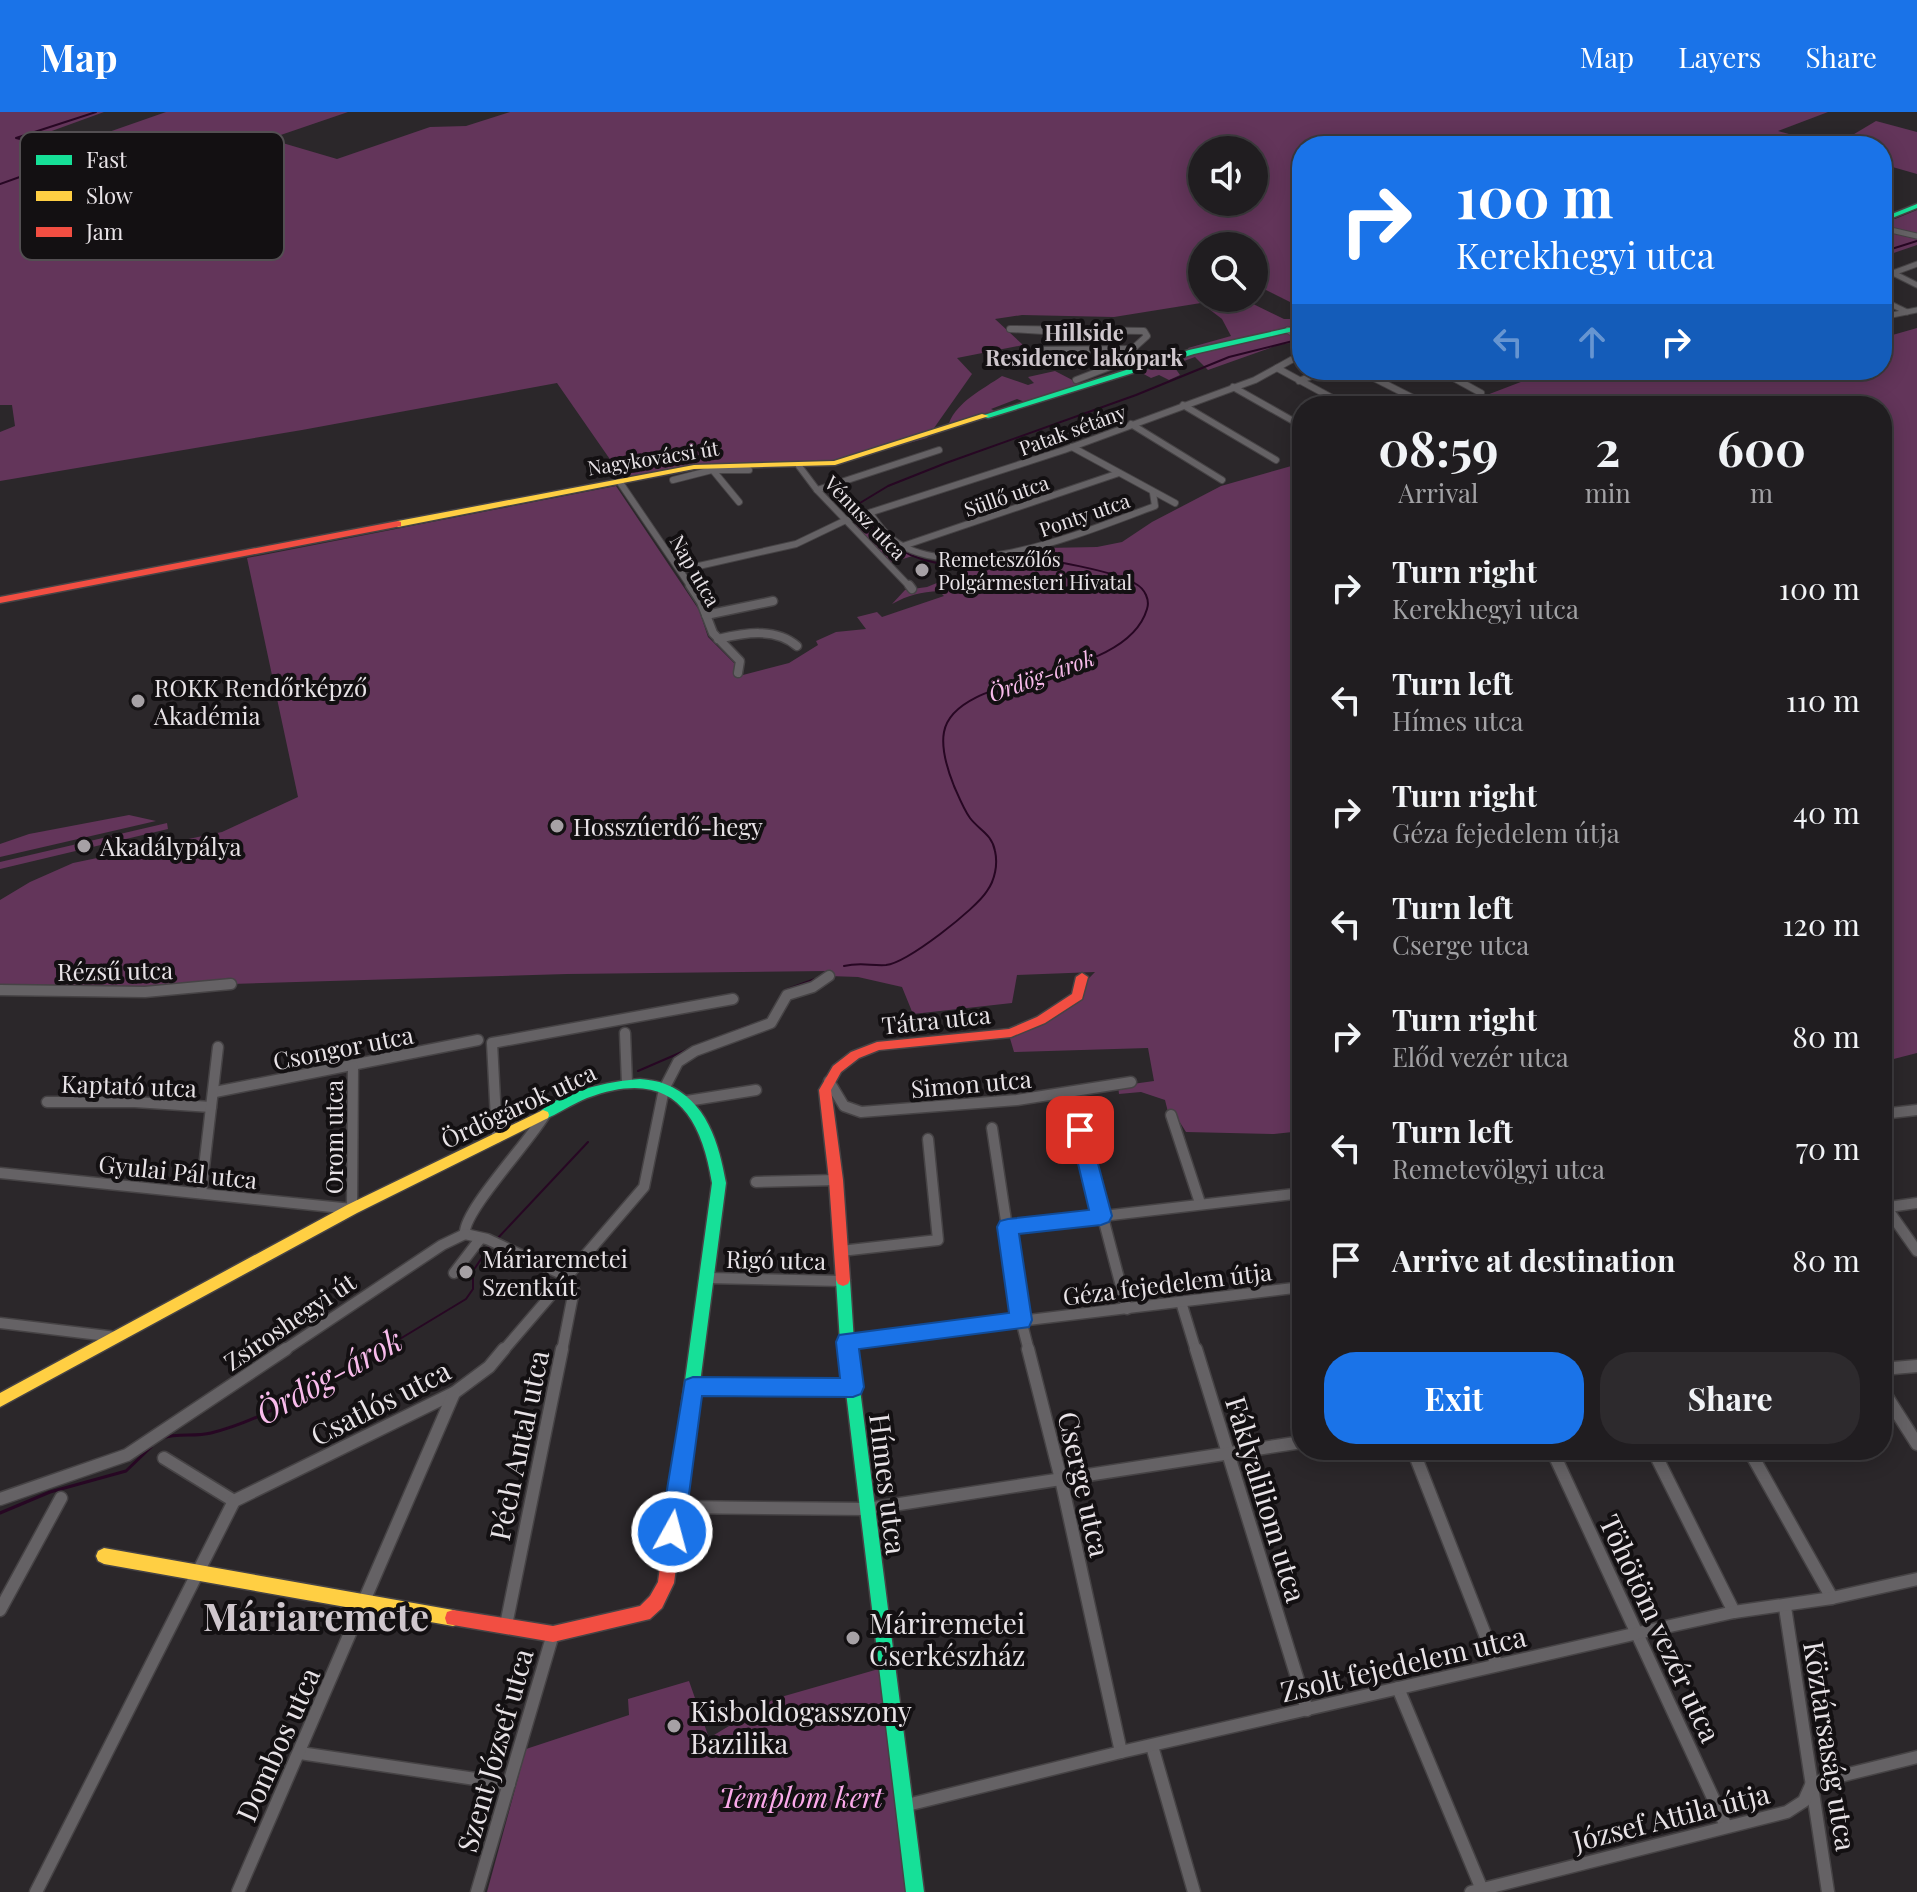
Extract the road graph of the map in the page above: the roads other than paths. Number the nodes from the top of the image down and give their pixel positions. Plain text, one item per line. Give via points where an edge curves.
1 (1917, 206) edge
2 (1892, 216) edge
3 (1892, 230) edge
4 (1916, 235) edge
5 (1917, 264) edge
6 (1893, 273) joint
7 (1917, 285) edge
8 (1892, 305) edge
9 (1917, 310) edge
10 (1907, 312) junction
11 (1892, 315) edge
12 (1044, 331) junction
13 (1292, 334) edge
14 (1131, 349) junction
15 (1036, 350) dead end
16 (1086, 350) junction
17 (1292, 360) edge
18 (1053, 361) dead end
19 (1277, 368) junction
20 (1292, 377) edge
21 (1076, 380) dead end
22 (1378, 380) edge
23 (1457, 380) edge
24 (1299, 381) edge
25 (1233, 387) junction
26 (1481, 393) dead end
27 (1328, 396) edge
28 (1409, 396) edge
29 (1183, 405) junction
30 (1292, 420) edge
31 (1131, 424) junction
32 (1072, 447) junction
33 (939, 450) dead end
34 (1276, 460) dead end
35 (799, 466) junction
36 (710, 468) junction
37 (749, 470) dead end
38 (1119, 473) junction
39 (673, 480) dead end
40 (1222, 480) dead end
41 (619, 481) junction
42 (817, 490) junction
43 (1153, 493) junction
44 (739, 502) dead end
45 (1175, 503) dead end
46 (870, 513) junction
47 (849, 519) junction
48 (903, 546) junction
49 (681, 570) junction
50 (912, 589) dead end
51 (0, 600) edge
52 (773, 601) dead end
53 (706, 615) junction
54 (718, 639) junction
55 (797, 646) dead end
56 (738, 673) dead end
57 (829, 976) dead end
58 (1082, 977) dead end
59 (231, 984) dead end
60 (0, 990) edge
61 (733, 999) dead end
62 (625, 1033) dead end
63 (478, 1040) dead end
64 (218, 1047) dead end
65 (353, 1066) junction
66 (829, 1081) junction
67 (1131, 1082) dead end
68 (627, 1083) junction
69 (664, 1089) junction
70 (756, 1090) dead end
71 (215, 1092) junction
72 (687, 1101) junction
73 (47, 1102) dead end
74 (211, 1107) junction
75 (1917, 1110) edge
76 (546, 1113) junction
77 (1892, 1113) edge
78 (1171, 1115) dead end
79 (992, 1128) dead end
80 (1080, 1130) dead end
81 (497, 1138) junction
82 (928, 1139) dead end
83 (0, 1173) edge
84 (836, 1180) junction
85 (756, 1182) dead end
86 (201, 1193) junction
87 (1292, 1194) edge
88 (1200, 1203) junction
89 (1917, 1203) edge
90 (1892, 1207) edge
91 (352, 1209) junction
92 (1101, 1216) junction
93 (1892, 1218) edge
94 (1008, 1227) junction
95 (465, 1234) junction
96 (484, 1239) junction
97 (841, 1251) junction
98 (1917, 1251) edge
99 (454, 1273) dead end
100 (568, 1277) junction
101 (708, 1278) junction
102 (842, 1281) junction
103 (1292, 1288) edge
104 (1181, 1302) junction
105 (1127, 1309) junction
106 (1021, 1320) junction
107 (0, 1323) edge
108 (116, 1337) junction
109 (847, 1342) junction
110 (1917, 1366) edge
111 (1892, 1368) edge
112 (693, 1386) junction
113 (853, 1387) junction
114 (454, 1393) junction
115 (0, 1400) edge
116 (1892, 1405) edge
117 (1292, 1444) edge
118 (1917, 1444) edge
119 (1229, 1453) junction
120 (164, 1458) dead end
121 (1417, 1460) edge
122 (1557, 1460) edge
123 (1658, 1460) edge
124 (1755, 1460) edge
125 (1061, 1479) junction
126 (61, 1498) dead end
127 (0, 1499) edge
128 (234, 1501) junction
129 (675, 1507) junction
130 (867, 1509) junction
131 (104, 1556) dead end
132 (198, 1574) junction
133 (1917, 1579) edge
134 (1832, 1598) junction
135 (364, 1603) junction
136 (656, 1605) joint
137 (1785, 1607) junction
138 (0, 1610) edge
139 (1734, 1612) junction
140 (506, 1625) junction
141 (1638, 1633) junction
142 (553, 1634) junction
143 (1497, 1665) junction
144 (1398, 1688) junction
145 (1307, 1710) junction
146 (1152, 1746) junction
147 (1121, 1752) junction
148 (300, 1753) junction
149 (1917, 1757) edge
150 (1812, 1783) junction
151 (509, 1784) junction
152 (903, 1806) junction
153 (1726, 1826) junction
154 (1478, 1891) edge
155 (36, 1892) edge
156 (238, 1892) edge
157 (477, 1892) edge
158 (915, 1892) edge
159 (1194, 1892) edge
160 (1828, 1892) edge

1 - 2 street
3 - 4 street
5 - 6 street
6 - 7 street
8 - 10 street
9 - 10 street
10 - 11 street
12 - 12 street via 1016,328 1010,329 1015,332
12 - 14 street via 1148,334
13 - 35 street, Nagykovácsi út via 1192,352 846,461
14 - 16 street
14 - 21 street via 1131,362
15 - 16 street
16 - 18 street
17 - 19 street, Patak sétány
19 - 20 street
19 - 25 street, Patak sétány
22 - 28 street
23 - 26 street
24 - 27 street
25 - 29 street, Patak sétány
25 - 30 street
29 - 31 street, Patak sétány
29 - 34 street
31 - 32 street, Patak sétány
31 - 40 street
32 - 38 street
32 - 46 street, Patak sétány
33 - 42 street
35 - 36 street, Nagykovácsi út
35 - 42 street, Vénusz utca
36 - 37 street
36 - 39 street
36 - 41 street, Nagykovácsi út
36 - 44 street
38 - 43 street
38 - 48 street, Süllő utca
41 - 49 street, Nap utca
41 - 51 street, Nagykovácsi út
42 - 47 street, Vénusz utca
43 - 45 street
43 - 48 street, Ponty utca via 1155,506 1047,545 960,559
46 - 47 street, Patak sétány
46 - 48 street
47 - 49 street, Patak sétány via 796,544
47 - 50 street, Vénusz utca
49 - 53 street, Nap utca
52 - 53 street
53 - 54 street, Nap utca
54 - 55 street via 783,636
54 - 56 street, Nap utca via 740,661
57 - 69 street, Csatlós utca via 785,997 771,1023 682,1059
58 - 66 street, Tátra utca via 1078,996 1042,1021 1002,1035 884,1044 854,1058
59 - 60 street, Rézsű utca via 145,992
61 - 81 street via 492,1043
62 - 68 street
63 - 65 street, Csongor utca
64 - 71 street
65 - 71 street, Csongor utca
65 - 91 street, Orom utca
66 - 67 street, Simon utca via 844,1106 861,1112 1017,1100
66 - 84 street, Hímes utca via 826,1112
68 - 69 street, Ördögárok utca
68 - 76 street, Ördögárok utca via 589,1092
69 - 72 street, Ördögárok utca
69 - 100 street, Csatlós utca via 644,1187
70 - 72 street
71 - 74 street
72 - 101 street, Ördögárok utca via 708,1128 718,1159
73 - 74 street, Kaptató utca via 151,1101
74 - 86 street
75 - 77 street
76 - 81 street, Ördögárok utca
76 - 95 street via 469,1215
78 - 88 street
79 - 94 street, Cserge utca
80 - 92 street
81 - 91 street, Ördögárok utca
82 - 97 street via 938,1240
83 - 86 street, Gyulai Pál utca
84 - 85 street
84 - 97 street, Hímes utca
86 - 91 street, Gyulai Pál utca
87 - 88 street
88 - 92 street
89 - 90 street
91 - 108 street, Ördögárok utca
92 - 94 street
92 - 105 street
93 - 98 street
94 - 106 street, Cserge utca
95 - 96 street
95 - 127 street, Zsíroshegyi út via 127,1455
96 - 99 street
96 - 100 street
97 - 102 street, Hímes utca
100 - 114 street, Csatlós utca via 489,1367
100 - 140 street, Péch Antal utca via 574,1290
101 - 102 street, Rigó utca
101 - 112 street, Ördögárok utca
102 - 109 street, Hímes utca
103 - 104 street, Géza fejedelem útja
104 - 105 street, Géza fejedelem útja
104 - 119 street, Fáklyaliliom utca
105 - 106 street, Géza fejedelem útja
106 - 109 street, Géza fejedelem útja
106 - 125 street, Cserge utca
107 - 108 street
108 - 115 street, Ördögárok utca
109 - 113 street, Hímes utca
110 - 111 street
112 - 113 street
112 - 129 street, Ördögárok utca
113 - 130 street, Hímes utca
114 - 128 street, Csatlós utca
114 - 135 street, Dombos utca
116 - 118 street
117 - 119 street
119 - 125 street
119 - 145 street, Fáklyaliliom utca
120 - 128 street
121 - 143 street
122 - 141 street, Töhötöm vezér utca
123 - 139 street
124 - 134 street
125 - 130 street
125 - 147 street, Cserge utca
126 - 138 street
128 - 132 street
129 - 130 street
129 - 136 street, Ördögárok utca via 666,1583
130 - 152 street, Hímes utca
131 - 132 street
132 - 135 street
132 - 155 street
133 - 134 street, Zsolt fejedelem utca
134 - 137 street, Zsolt fejedelem utca
135 - 140 street
135 - 148 street, Dombos utca
136 - 142 street, Szent József utca via 639,1616
137 - 139 street, Zsolt fejedelem utca
137 - 150 street, Köztársaság utca
139 - 141 street, Zsolt fejedelem utca
140 - 142 street
141 - 143 street, Zsolt fejedelem utca
141 - 153 street, Töhötöm vezér utca
142 - 151 street, Szent József utca
143 - 144 street, Zsolt fejedelem utca
144 - 145 street, Zsolt fejedelem utca
144 - 154 street
145 - 146 street, Zsolt fejedelem utca
146 - 147 street, Zsolt fejedelem utca
146 - 159 street
147 - 152 street, Zsolt fejedelem utca
148 - 151 street
148 - 156 street, Dombos utca
149 - 150 street
150 - 153 street, József Attila útja via 1804,1801 1787,1812
150 - 160 street, Köztársaság utca
151 - 157 street, Szent József utca
152 - 158 street, Hímes utca
153 - 154 street, József Attila útja

